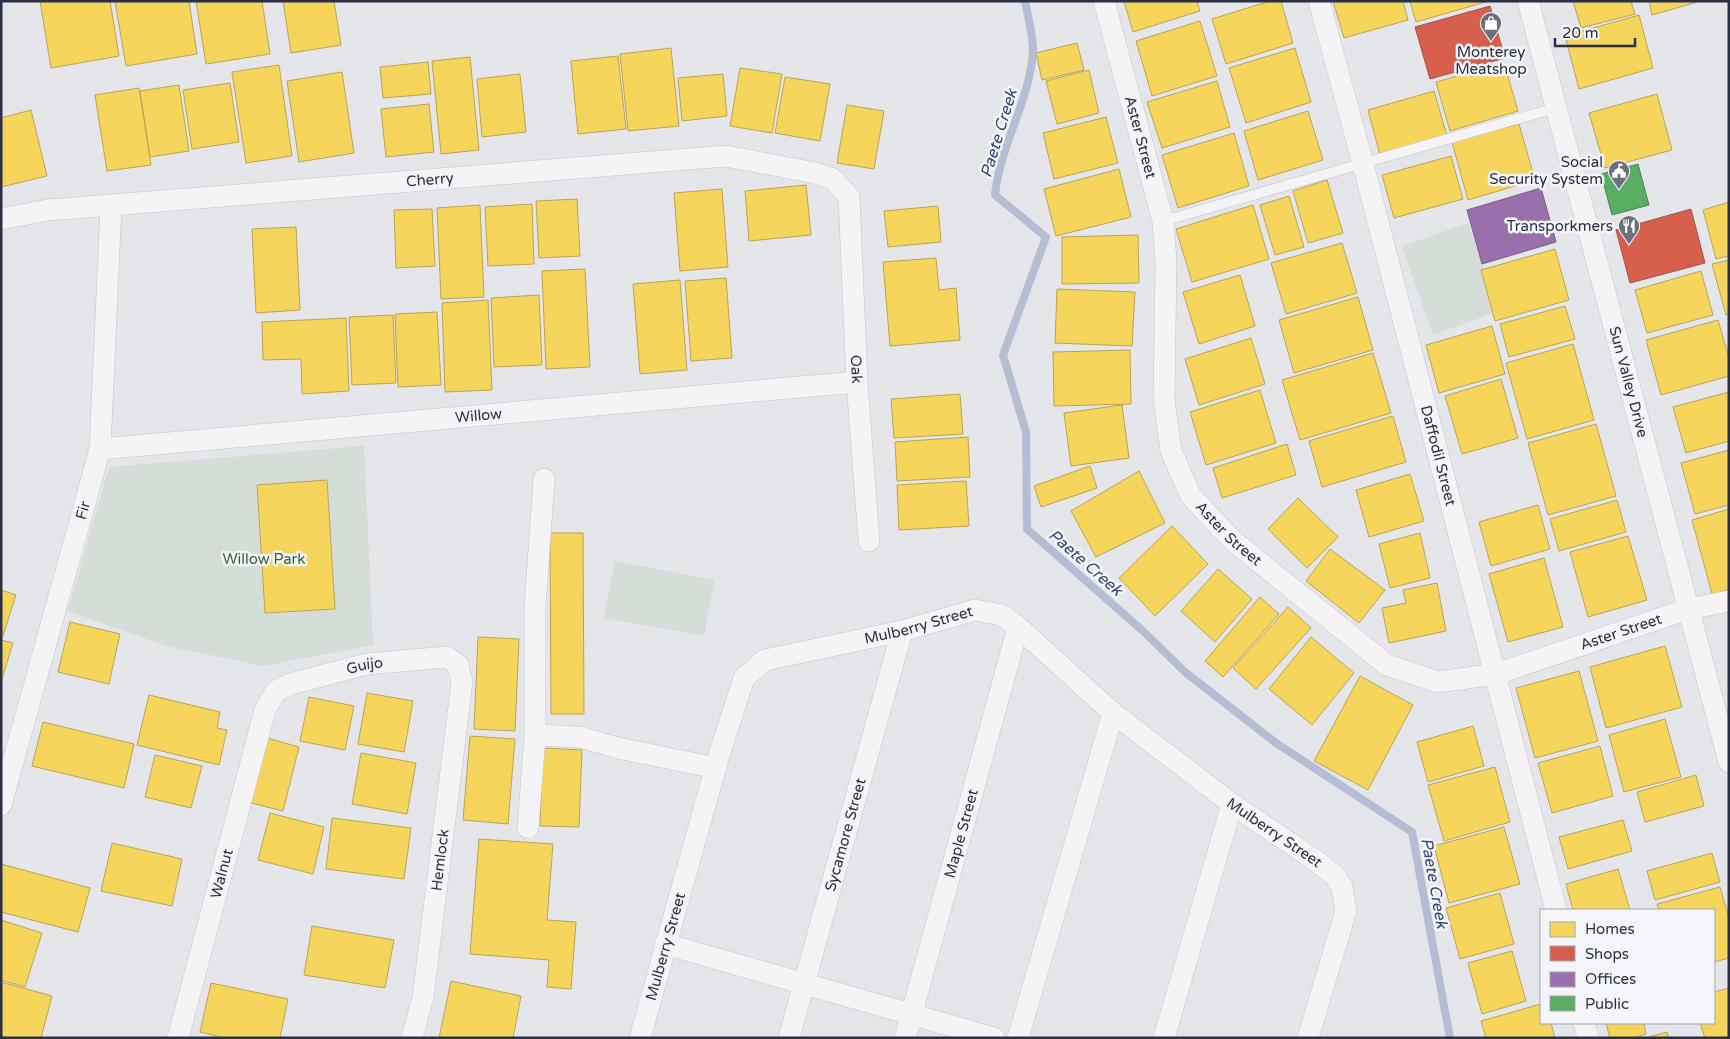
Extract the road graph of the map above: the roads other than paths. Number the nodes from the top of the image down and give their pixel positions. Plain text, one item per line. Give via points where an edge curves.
1 (1104, 1) edge
2 (1319, 1) edge
3 (1528, 1) edge
4 (1555, 108) junction
5 (1363, 164) junction
6 (849, 197) joint
7 (111, 206) junction
8 (1, 220) edge
9 (1163, 221) junction
10 (857, 382) junction
11 (100, 449) junction
12 (544, 479) dead end
13 (868, 541) dead end
14 (1729, 601) edge
15 (1688, 609) junction
16 (1018, 627) junction
17 (902, 631) junction
18 (1496, 674) junction
19 (462, 682) joint
20 (265, 710) joint
21 (1113, 713) junction
22 (535, 735) junction
23 (1729, 762) edge
24 (716, 768) junction
25 (1232, 804) junction
26 (1, 805) edge
27 (528, 828) dead end
28 (1556, 909) edge
29 (666, 944) junction
30 (804, 984) junction
31 (911, 1014) junction
32 (1584, 1024) edge
33 (178, 1038) edge
34 (412, 1038) edge
35 (640, 1038) edge
36 (789, 1038) edge
37 (905, 1038) edge
38 (994, 1038) edge
39 (1018, 1038) edge
40 (1164, 1038) edge
41 (1308, 1038) edge
42 (1588, 1038) edge

1 - 9 street, Aster Street
2 - 5 street, Daffodil Street
3 - 4 street, Sun Valley Drive
4 - 5 lane
4 - 15 street, Sun Valley Drive
5 - 9 lane
5 - 18 street, Daffodil Street
6 - 7 street, Cherry via 832,180 815,173 726,156
6 - 10 street, Oak
7 - 8 street, Cherry via 48,210
7 - 11 street, Fir
9 - 18 street, Aster Street via 1166,261 1164,400 1172,451 1191,496 1232,540 1387,665 1438,682
10 - 11 street, Willow
10 - 13 street, Oak
11 - 26 street, Fir
12 - 22 street via 535,607
14 - 15 street, Aster Street
15 - 18 street, Aster Street
15 - 23 street, Sun Valley Drive
16 - 17 street, Mulberry Street via 1002,615 975,610
16 - 21 street, Mulberry Street
16 - 31 street, Maple Street
17 - 24 street, Mulberry Street via 765,660 744,678
17 - 30 street, Sycamore Street
18 - 28 street, Daffodil Street
19 - 20 street, Guijo via 458,665 447,657 367,664 276,691
19 - 34 street, Hemlock via 423,997
20 - 33 street, Walnut
21 - 25 street, Mulberry Street
21 - 39 street
22 - 24 street via 580,737
22 - 27 street
24 - 29 street, Mulberry Street
25 - 40 street
25 - 41 street, Mulberry Street via 1315,860 1335,876 1342,887 1346,911
29 - 30 street
29 - 35 street, Mulberry Street
30 - 31 street
30 - 36 street, Sycamore Street
31 - 37 street, Maple Street
31 - 38 street
32 - 42 street

